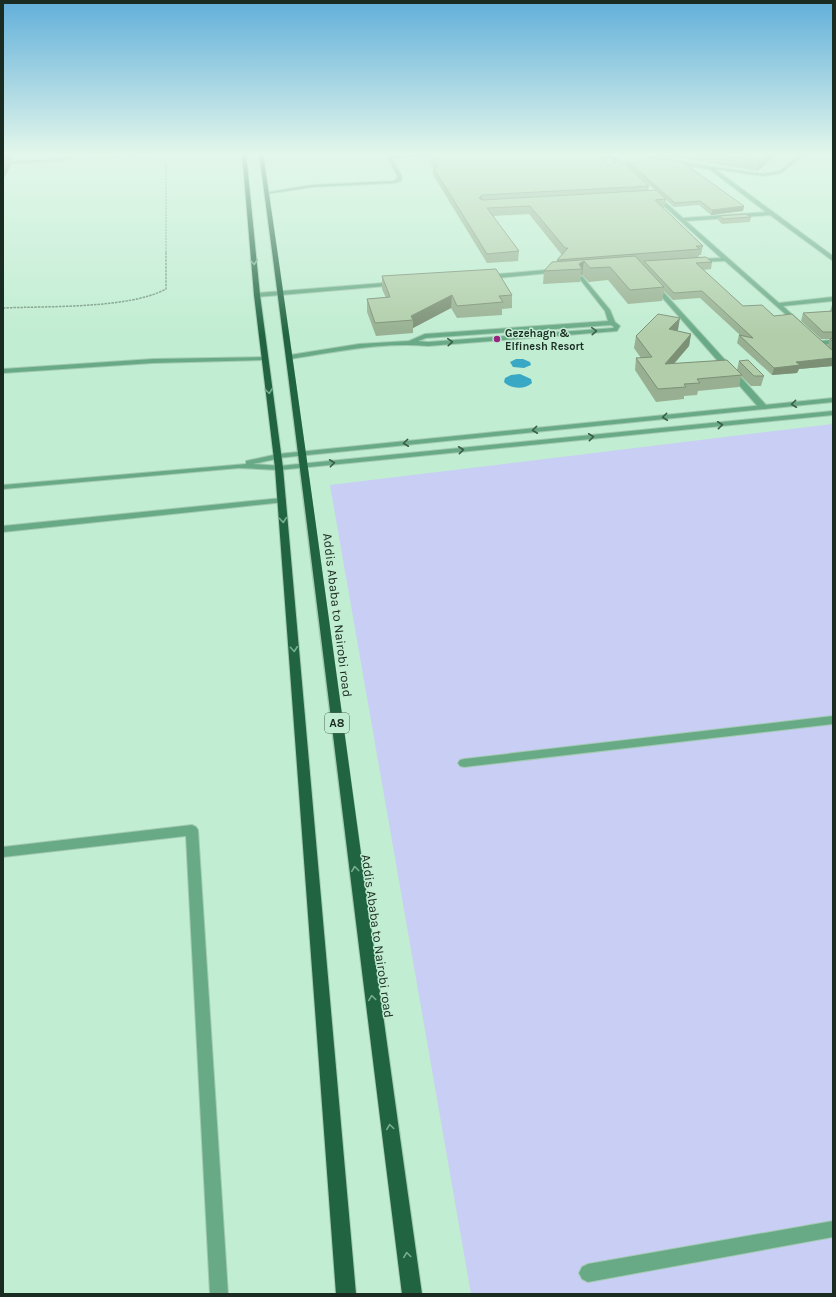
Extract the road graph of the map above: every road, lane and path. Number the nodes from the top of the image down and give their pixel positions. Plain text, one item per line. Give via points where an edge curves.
1 (166, 214) edge
2 (250, 214) edge
3 (269, 214) edge
4 (675, 214) edge
5 (753, 214) edge
6 (772, 214) edge
7 (682, 220) junction
8 (727, 259) junction
9 (833, 259) edge
10 (689, 261) edge
11 (564, 270) edge
12 (478, 278) edge
13 (582, 278) edge
14 (651, 282) edge
15 (406, 283) edge
16 (280, 294) junction
17 (257, 295) junction
18 (833, 299) edge
19 (779, 305) junction
20 (3, 308) edge
21 (802, 327) edge
22 (813, 338) edge
23 (833, 342) edge
24 (290, 357) junction
25 (264, 360) junction
26 (3, 371) edge
27 (833, 400) edge
28 (762, 407) junction
29 (833, 413) edge
30 (303, 453) junction
31 (278, 456) junction
32 (239, 466) junction
33 (305, 466) junction
34 (279, 468) junction
35 (3, 487) edge
36 (282, 500) junction
37 (3, 529) edge
38 (833, 720) edge
39 (464, 763) dead end
40 (3, 852) edge
41 (833, 1229) edge
42 (588, 1273) dead end
43 (219, 1294) edge
44 (346, 1294) edge
45 (412, 1294) edge

1 - 20 path via 166,289 161,294 133,300
2 -> 17 highway
3 - 16 highway, Addis Ababa to Nairobi road / A8
4 - 7 street
5 - 7 street
6 - 9 street
7 - 8 street
8 - 10 street
8 - 19 street
11 - 12 street
13 - 24 street via 608,311 617,329 428,344 378,344
14 - 28 street
15 - 16 street
16 - 17 street
16 - 24 highway, Addis Ababa to Nairobi road / A8
17 - 25 highway
18 - 19 street
19 - 21 street
22 - 23 street via 821,346
24 - 30 highway, Addis Ababa to Nairobi road / A8
25 - 26 street via 153,361
25 -> 31 highway
27 -> 28 street
28 -> 30 street
33 -> 29 street
30 - 31 street
30 - 33 highway, Addis Ababa to Nairobi road / A8
31 - 32 street
31 - 34 highway
32 - 34 street
32 - 35 street
33 - 34 street
45 -> 33 highway, Addis Ababa to Nairobi road / A8 via 356,878
34 - 36 highway
36 - 37 street
36 -> 44 highway
38 - 39 street
40 - 43 street via 192,830
41 - 42 street

